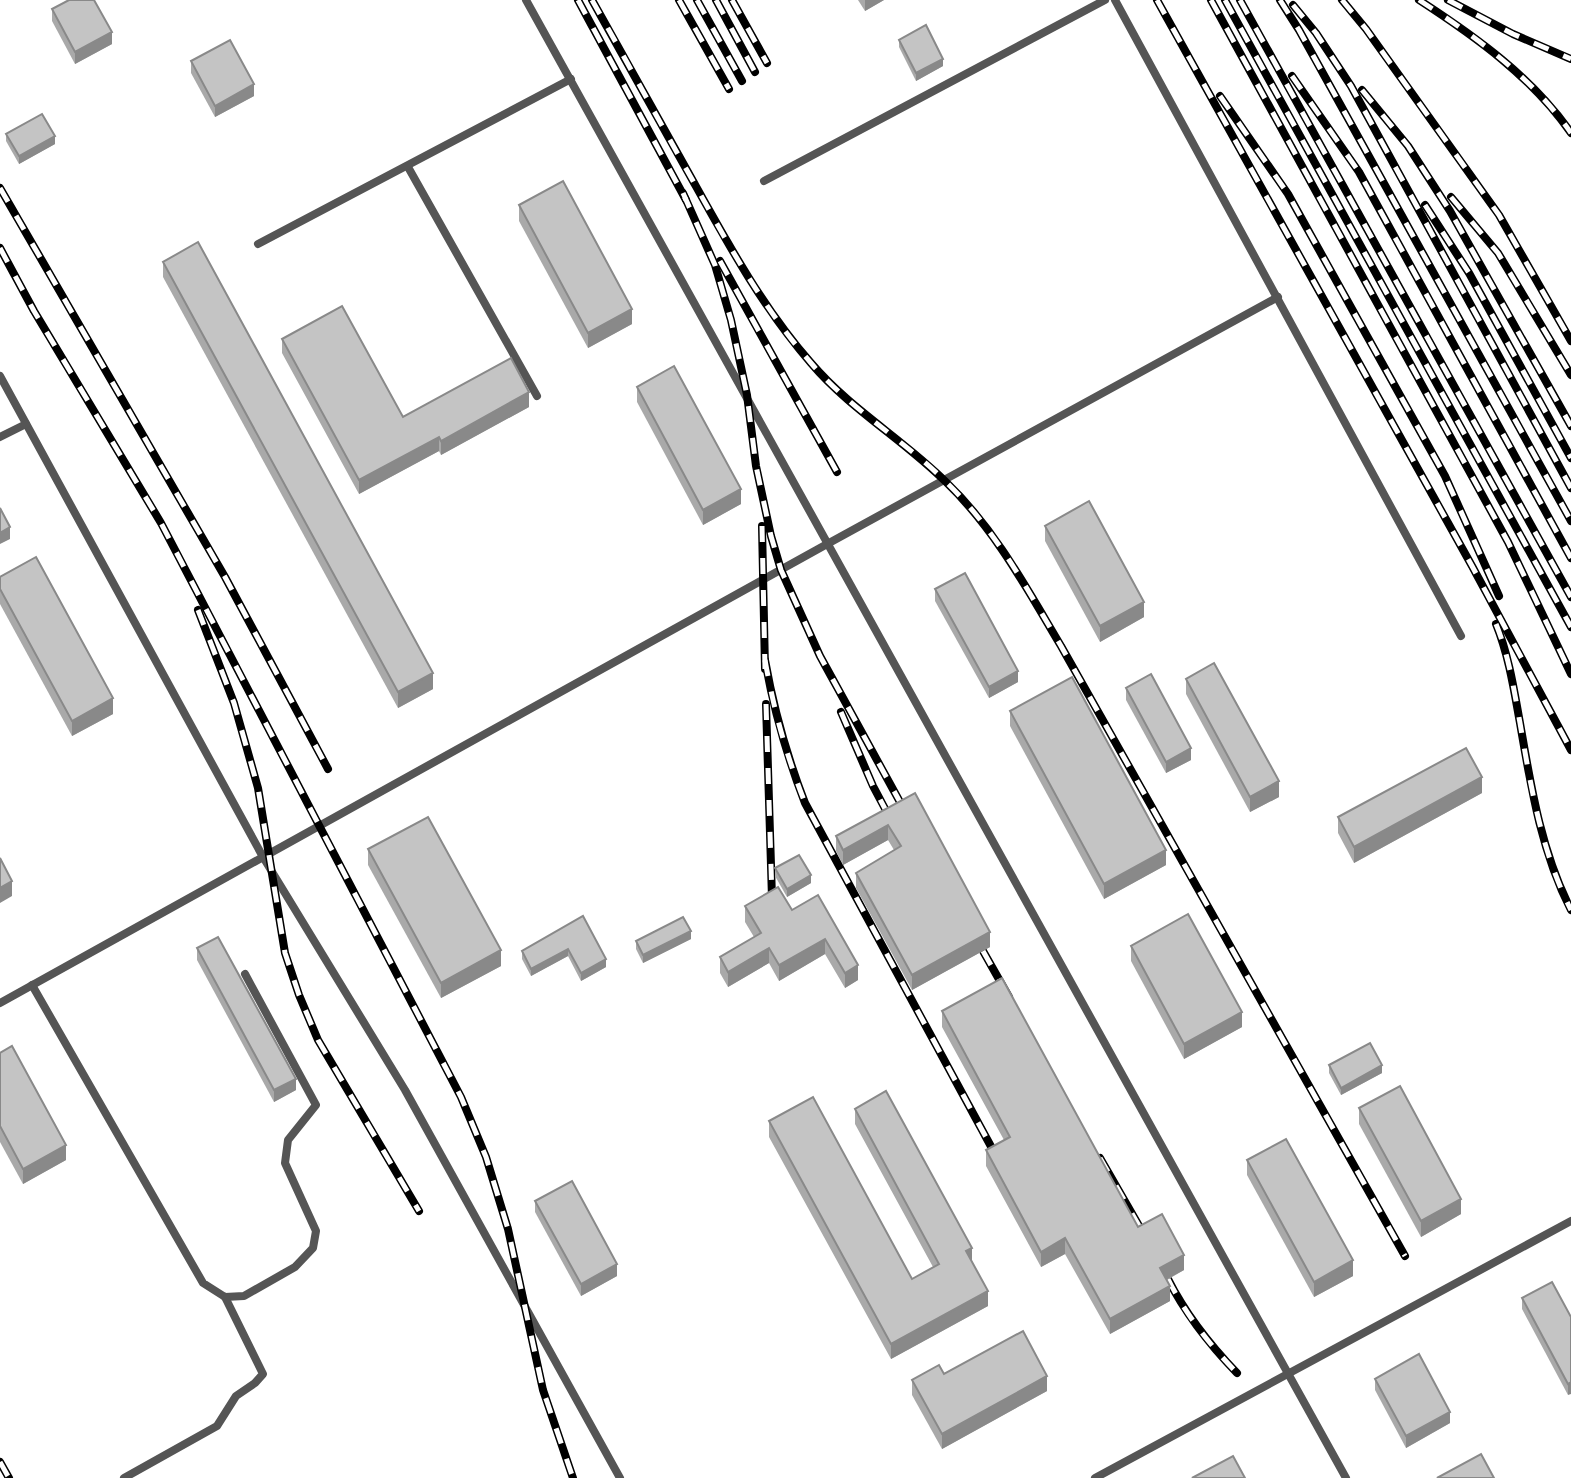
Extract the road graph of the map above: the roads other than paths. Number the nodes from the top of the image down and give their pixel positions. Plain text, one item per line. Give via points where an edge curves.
1 (526, 0) edge
2 (1105, 0) edge
3 (1115, 0) edge
4 (570, 79) junction
5 (408, 167) junction
6 (764, 181) dead end
7 (258, 244) dead end
8 (1278, 298) junction
9 (0, 376) edge
10 (537, 396) dead end
11 (26, 424) junction
12 (0, 437) edge
13 (829, 543) junction
14 (1461, 636) dead end
15 (263, 857) junction
16 (245, 974) dead end
17 (32, 985) junction
18 (0, 1003) edge
19 (1571, 1220) edge
20 (225, 1297) junction
21 (1288, 1372) junction
22 (124, 1478) edge
23 (620, 1478) edge
24 (1095, 1478) edge
25 (1346, 1478) edge

1 - 4 lane
2 - 6 lane
3 - 8 lane
4 - 5 lane
4 - 13 lane
5 - 7 lane
5 - 10 lane
8 - 13 lane
8 - 14 lane
9 - 11 lane
11 - 12 lane
11 - 15 lane
13 - 15 lane
13 - 21 lane
15 - 17 lane
15 - 23 lane via 405,1090
16 - 20 lane via 316,1105 288,1140 285,1163 316,1231 313,1248 295,1267 244,1296
17 - 18 lane
17 - 20 lane via 203,1283
19 - 21 lane
20 - 22 lane via 263,1374 236,1396 217,1426
21 - 24 lane
21 - 25 lane

